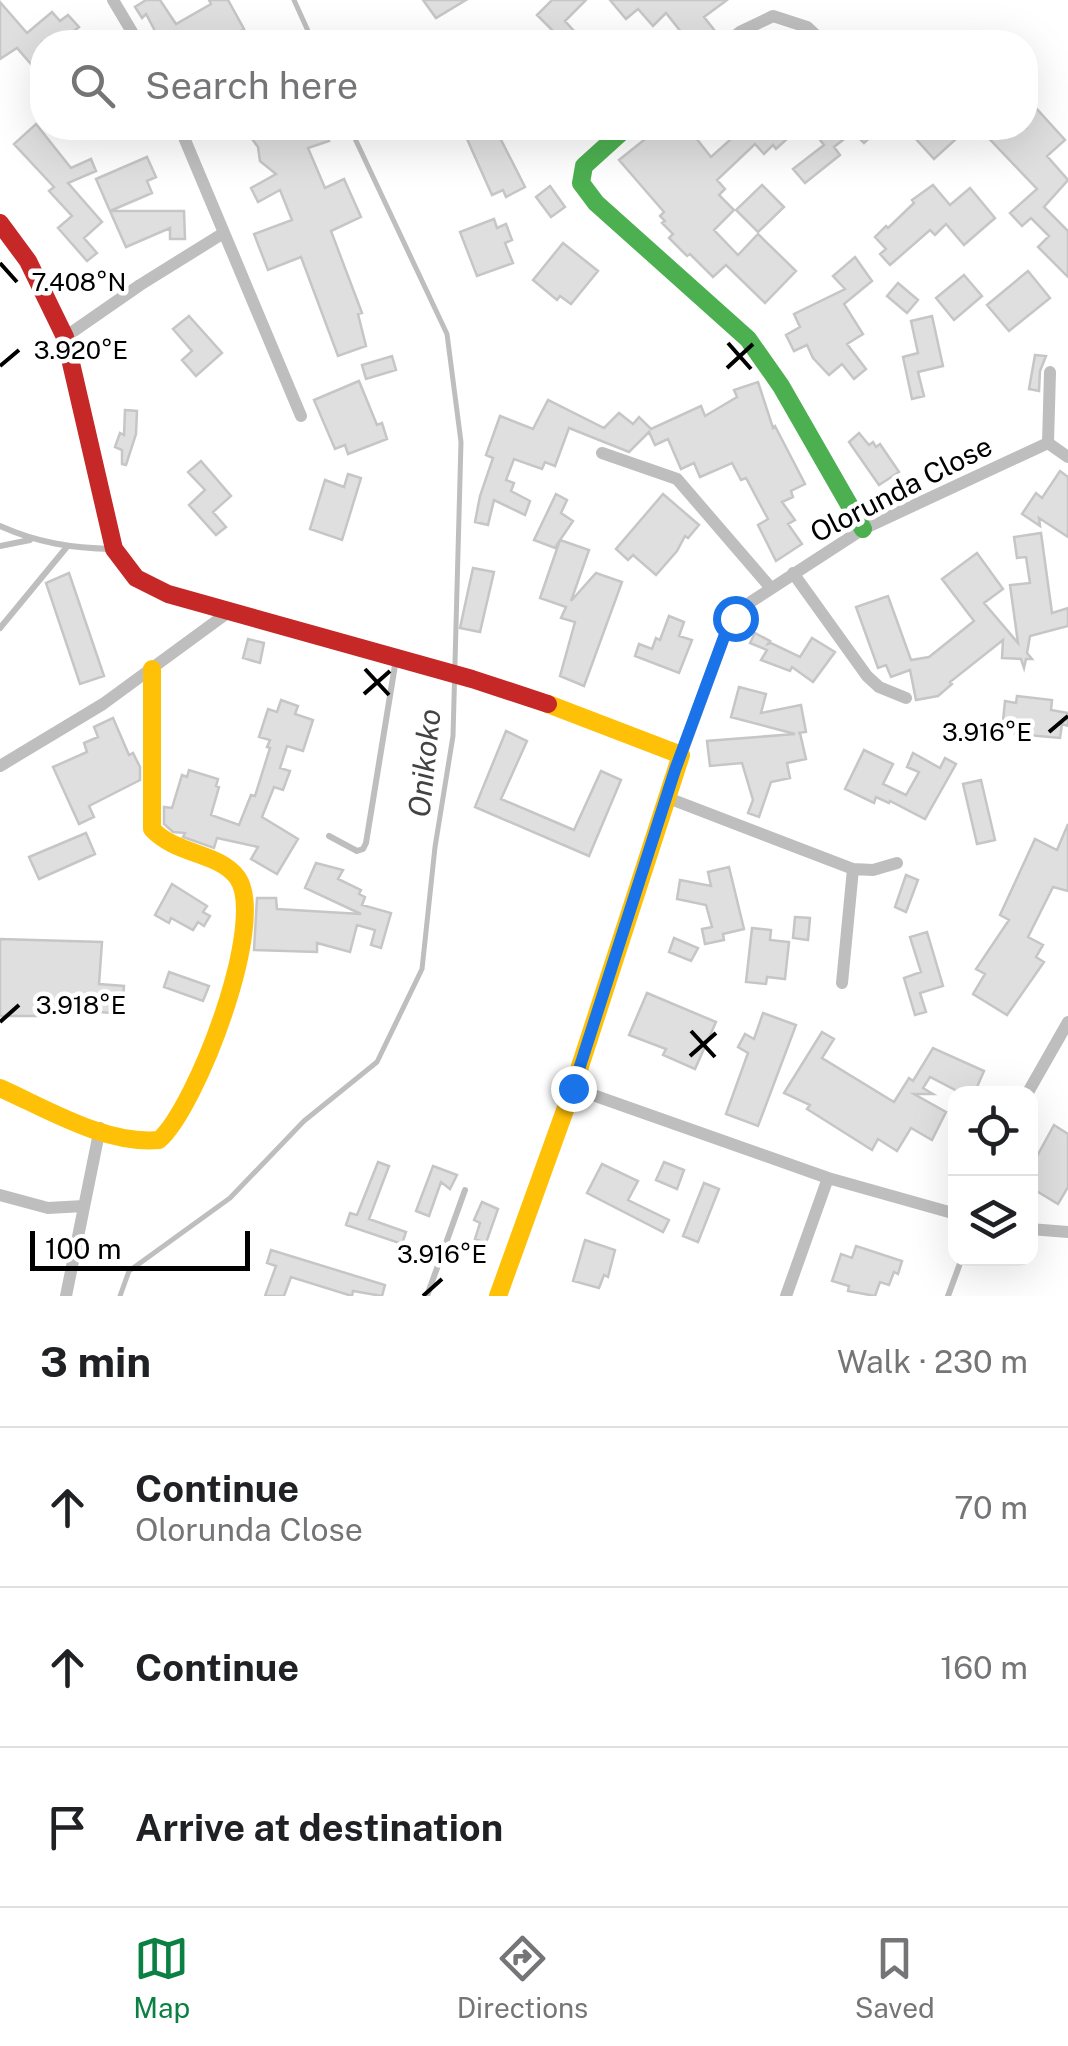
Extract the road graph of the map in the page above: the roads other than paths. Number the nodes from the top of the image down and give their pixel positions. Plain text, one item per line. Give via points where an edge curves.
1 (114, 0) edge
2 (131, 30) edge
3 (744, 30) edge
4 (811, 30) edge
5 (185, 140) edge
6 (613, 140) edge
7 (0, 223) edge
8 (222, 234) junction
9 (65, 337) junction
10 (1050, 372) dead end
11 (301, 416) dead end
12 (1048, 443) junction
13 (602, 453) dead end
14 (1068, 458) edge
15 (0, 526) edge
16 (863, 529) junction
17 (32, 540) junction
18 (0, 546) edge
19 (66, 548) junction
20 (114, 549) junction
21 (793, 573) junction
22 (770, 588) junction
23 (230, 611) junction
24 (0, 628) edge
25 (396, 658) junction
26 (152, 669) junction
27 (906, 698) dead end
28 (680, 755) junction
29 (0, 766) edge
30 (668, 798) junction
31 (329, 836) dead end
32 (897, 863) dead end
33 (853, 869) junction
34 (842, 983) dead end
35 (1068, 1022) edge
36 (1031, 1086) edge
37 (0, 1088) edge
38 (573, 1088) junction
39 (100, 1128) junction
40 (828, 1178) junction
41 (466, 1190) dead end
42 (0, 1195) edge
43 (84, 1206) junction
44 (948, 1212) edge
45 (1038, 1230) edge
46 (1068, 1232) edge
47 (959, 1266) edge
48 (66, 1296) edge
49 (426, 1296) edge
50 (498, 1296) edge
51 (786, 1296) edge
52 (948, 1296) edge

1 - 2 street
3 - 4 street via 772,16
5 - 8 street
6 - 16 main road via 584,166 582,183 748,340
7 - 9 main road via 28,261
8 - 9 street
8 - 11 street
9 - 20 main road
10 - 12 street
12 - 14 street
12 - 16 street, Olorunda Close
13 - 22 street via 677,479
15 - 17 lane
16 - 21 street, Olorunda Close
17 - 18 lane
17 - 19 lane
19 - 20 lane
19 - 24 lane
20 - 23 main road via 138,582
21 - 22 street, Olorunda Close
21 - 27 street via 867,676
22 - 28 street, Olorunda Close via 727,629
23 - 25 main road
23 - 26 street
25 - 28 main road
25 - 31 lane via 366,843 357,852
26 - 29 street
26 - 39 main road via 152,829 174,848 238,876 244,930 212,1043 168,1135 132,1141
28 - 30 main road
30 - 33 street
30 - 38 main road
32 - 33 street
33 - 34 street
35 - 36 street
37 - 39 main road
38 - 40 street
38 - 50 main road
39 - 43 street
40 - 44 street
40 - 51 street
41 - 49 lane
42 - 43 street via 48,1208
43 - 48 street
45 - 46 street
47 - 52 lane

